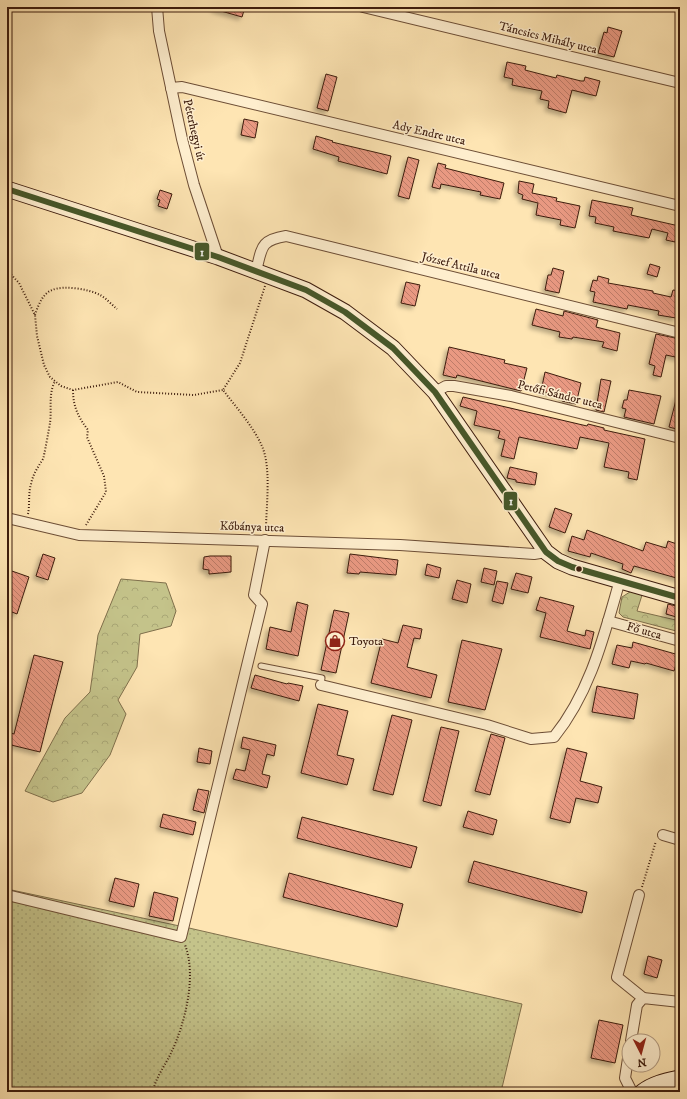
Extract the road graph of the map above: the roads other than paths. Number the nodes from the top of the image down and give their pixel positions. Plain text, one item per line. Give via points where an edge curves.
1 (157, 7) edge
2 (363, 7) edge
3 (680, 83) edge
4 (171, 88) junction
5 (7, 189) edge
6 (680, 206) edge
7 (218, 257) junction
8 (262, 273) junction
9 (680, 334) edge
10 (435, 392) junction
11 (680, 438) edge
12 (7, 518) edge
13 (265, 540) junction
14 (546, 552) junction
15 (620, 580) junction
16 (680, 598) edge
17 (608, 621) junction
18 (680, 641) edge
19 (261, 666) dead end
20 (321, 686) joint
21 (663, 835) road end
22 (680, 840) edge
23 (639, 895) road end
24 (7, 896) edge
25 (643, 998) junction
26 (680, 1002) edge
27 (632, 1033) edge
28 (626, 1073) edge
29 (680, 1078) edge
30 (632, 1092) edge
31 (642, 1092) edge

1 - 4 street, Péterhegyi út via 159,31
2 - 3 street, Táncsics Mihály utca
4 - 6 street, Ady Endre utca via 189,89
4 - 7 street, Péterhegyi út via 194,185
5 - 7 street
7 - 8 street
8 - 9 street, József Attila utca via 263,247 271,238 286,236
8 - 10 street via 306,290 345,312 393,348
10 - 11 street, Petőfi Sándor utca via 446,386 454,386 504,395
10 - 14 street
12 - 13 street, Kőbánya utca via 85,535
13 - 14 street, Kőbánya utca via 400,545 534,554
13 - 24 street via 254,595 262,604 181,937
14 - 15 street via 572,567
15 - 16 street
15 - 17 street
17 - 18 street, Fő utca
17 - 20 street via 595,666 568,719 554,736 531,739 487,725
19 - 20 lane via 322,678
21 - 22 street
23 - 25 street via 617,977
25 - 26 street
25 - 27 street via 637,1005
28 - 30 street via 625,1078
29 - 31 street via 662,1081

